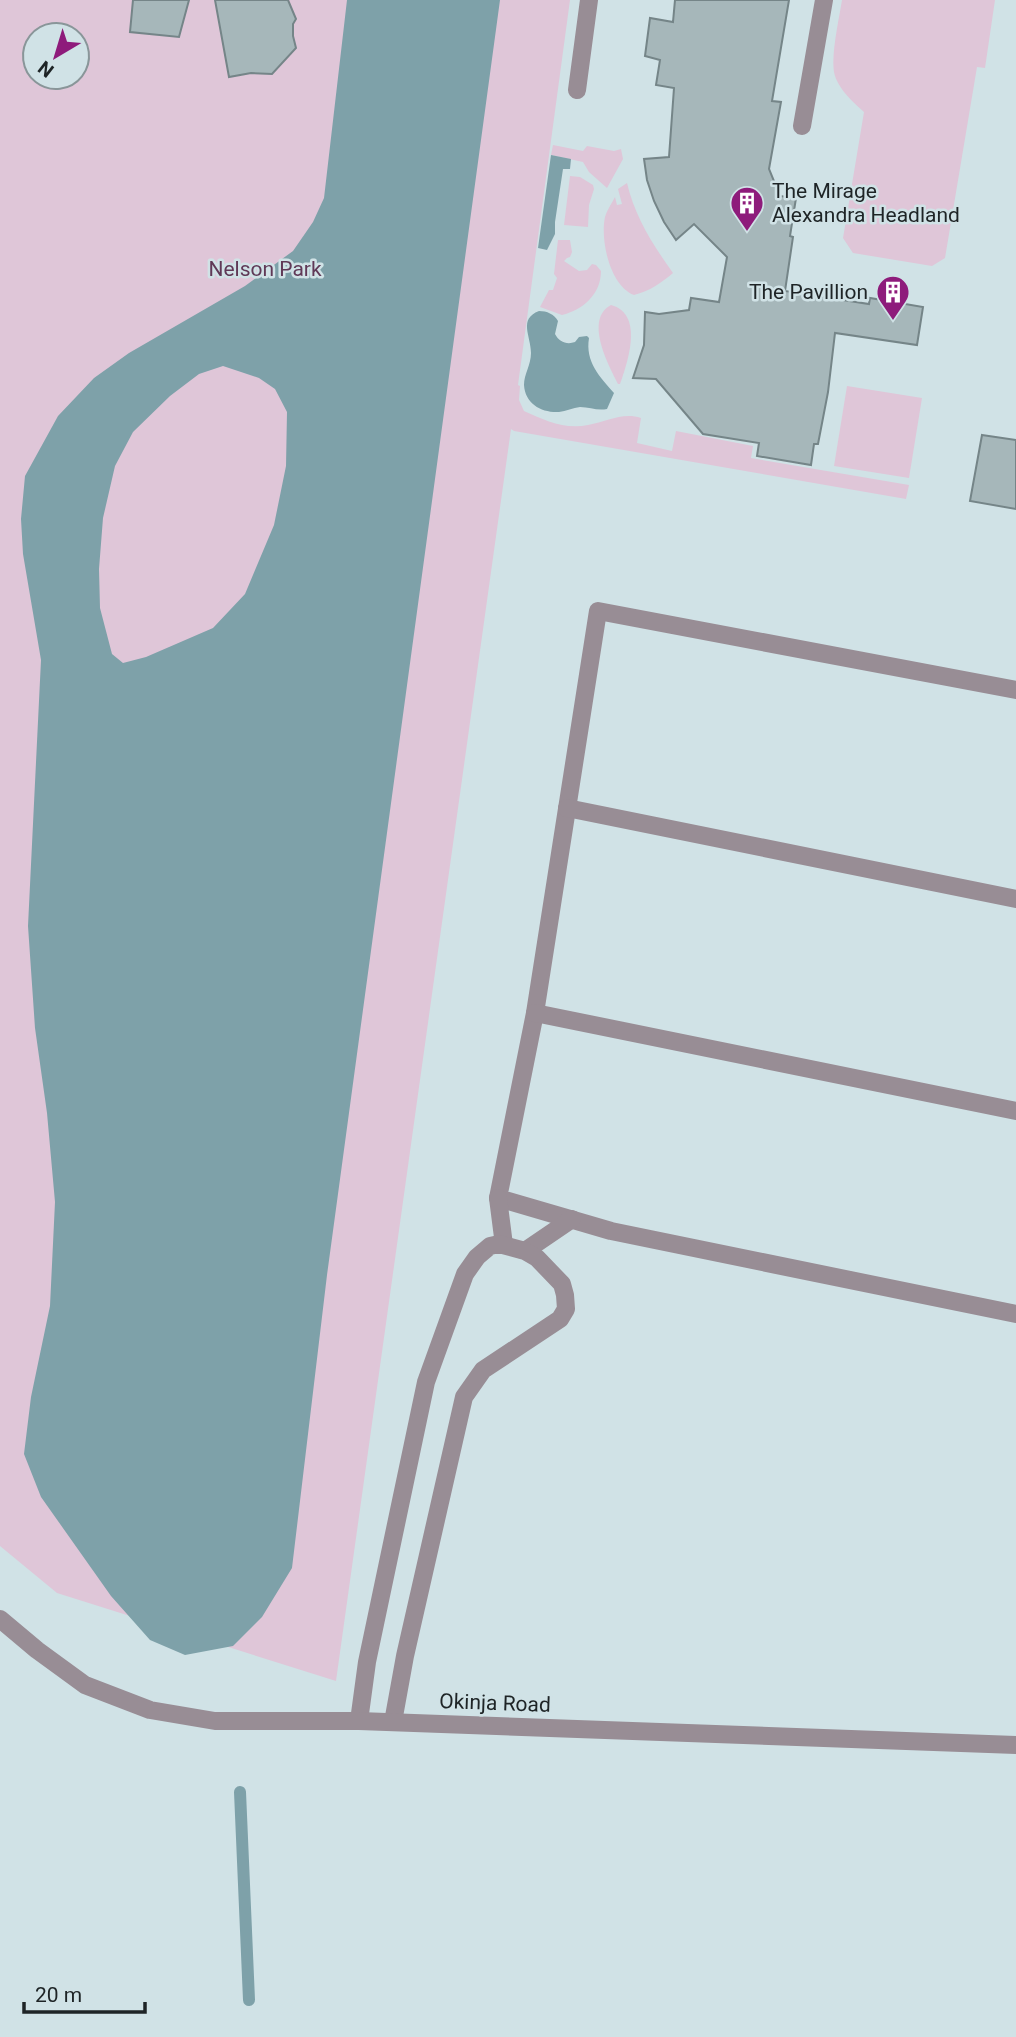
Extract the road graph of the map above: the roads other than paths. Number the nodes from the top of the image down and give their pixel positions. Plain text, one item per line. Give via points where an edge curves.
1 (589, 0) edge
2 (824, 0) edge
3 (577, 90) dead end
4 (802, 126) dead end
5 (1016, 691) edge
6 (567, 808) junction
7 (1016, 899) edge
8 (535, 1013) junction
9 (1016, 1111) edge
10 (498, 1198) junction
11 (572, 1219) junction
12 (504, 1245) junction
13 (525, 1251) junction
14 (1016, 1314) edge
15 (0, 1619) edge
16 (359, 1721) junction
17 (393, 1722) junction
18 (1016, 1745) edge

1 - 3 street
2 - 4 street
5 - 6 street via 598,611
6 - 7 street
6 - 8 street
8 - 9 street
8 - 10 street
10 - 11 street
10 - 12 street
11 - 13 street
11 - 14 street via 611,1231
12 - 13 street
12 - 16 street via 490,1247 465,1275 426,1382 367,1662
13 - 17 street via 562,1284 566,1309 560,1319 483,1370 464,1397
15 - 16 street, Okinja Road via 85,1685 150,1710 215,1721
16 - 17 street, Okinja Road
17 - 18 street, Okinja Road

